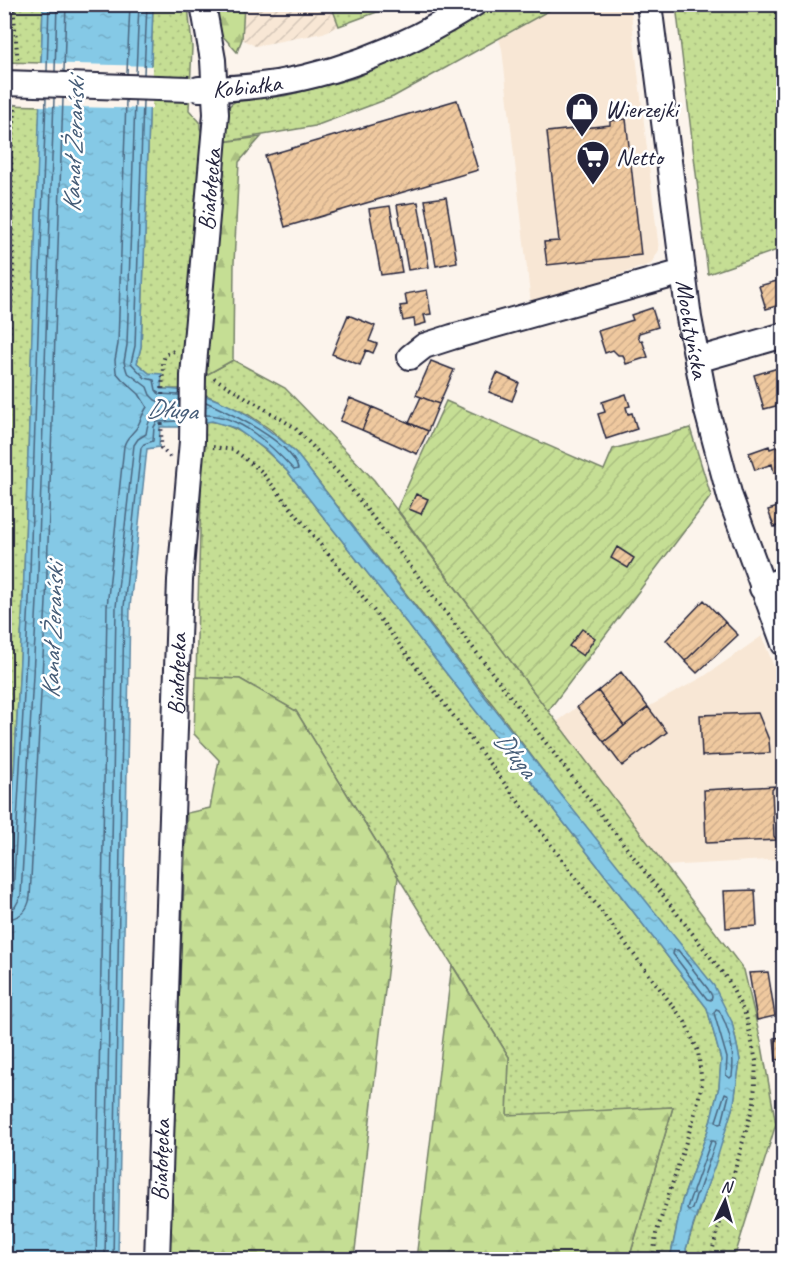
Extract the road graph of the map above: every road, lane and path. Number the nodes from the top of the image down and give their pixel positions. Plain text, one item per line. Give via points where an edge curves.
1 (13, 4) edge
2 (203, 4) edge
3 (474, 4) edge
4 (649, 4) edge
5 (13, 85) edge
6 (215, 89) junction
7 (11, 151) junction
8 (4, 153) edge
9 (683, 272) junction
10 (783, 335) edge
11 (410, 357) dead end
12 (697, 360) junction
13 (163, 362) dead end
14 (202, 376) junction
15 (4, 422) edge
16 (199, 444) junction
17 (160, 448) dead end
18 (773, 583) edge
19 (783, 644) edge
20 (157, 1260) edge
21 (653, 1260) edge
22 (713, 1260) edge

1 - 5 path
2 - 6 street, Białołęcka
3 - 6 street, Kobiałka via 411,40 343,67 276,84
4 - 9 street, Mochtyńska
5 - 6 street, Kobiałka, bridge
5 - 7 path
6 - 14 street, Białołęcka
7 - 8 path
7 - 15 path via 13,272
9 - 11 street via 443,340 424,346
9 - 12 street, Mochtyńska
10 - 12 street
12 - 18 street, Mochtyńska via 717,453 737,518
13 - 17 path
14 - 16 street, Białołęcka
14 - 22 path via 294,427 341,476 728,980 746,1016 756,1061 755,1092
16 - 20 street, Białołęcka via 180,580
16 - 21 path via 234,450 261,471 371,607 685,1022 698,1051 702,1084 657,1234
18 - 19 street, Mochtyńska

